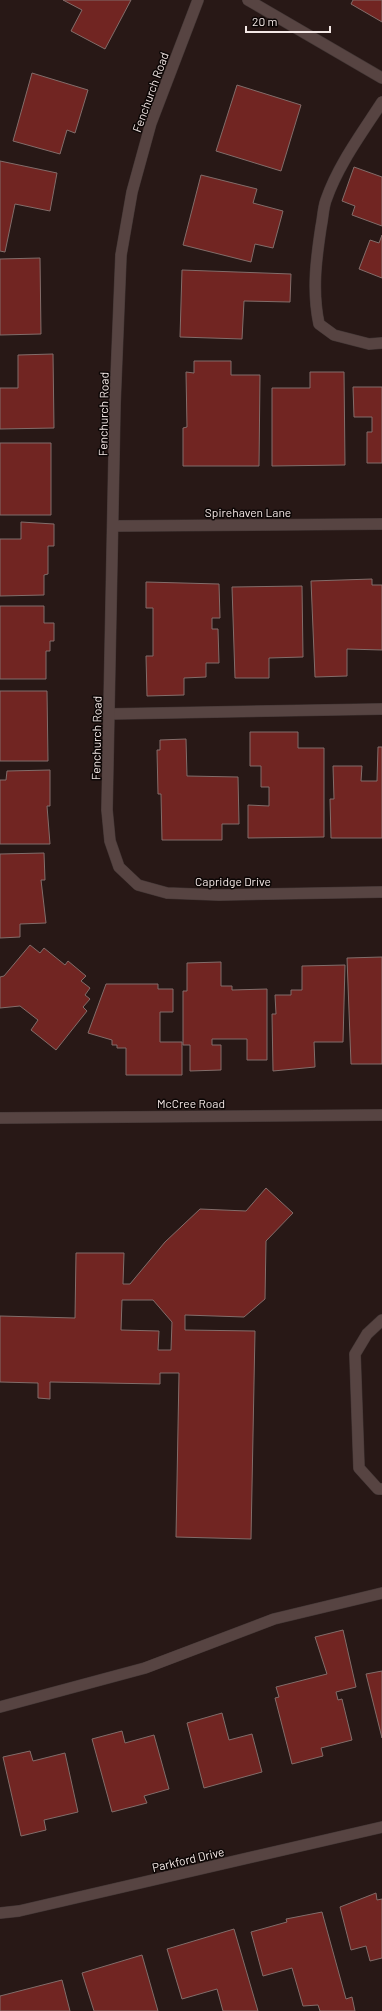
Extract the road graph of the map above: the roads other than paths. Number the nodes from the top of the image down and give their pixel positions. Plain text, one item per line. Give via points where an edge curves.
1 (198, 0) edge
2 (248, 0) edge
3 (382, 78) edge
4 (382, 102) edge
5 (382, 343) edge
6 (382, 524) edge
7 (114, 526) junction
8 (382, 709) edge
9 (109, 714) junction
10 (110, 841) joint
11 (382, 892) edge
12 (382, 1115) edge
13 (0, 1118) edge
14 (382, 1320) edge
15 (382, 1489) edge
16 (382, 1593) edge
17 (0, 1707) edge
18 (382, 1827) edge
19 (0, 1913) edge

1 - 7 street, Fenchurch Road via 151,123 132,192 122,255
2 - 3 street
4 - 5 street via 345,160 326,201 314,282 314,302 319,324 334,336 369,344
6 - 7 street, Spirehaven Lane
7 - 9 street, Fenchurch Road
8 - 9 street
9 - 10 street, Fenchurch Road via 107,810
10 - 11 street, Capridge Drive via 119,866 138,885 167,893 220,895
12 - 13 street, McCree Road
14 - 15 street via 367,1334 355,1354 359,1468 378,1489
16 - 17 street via 274,1619 145,1668
18 - 19 street, Parkford Drive via 19,1911

